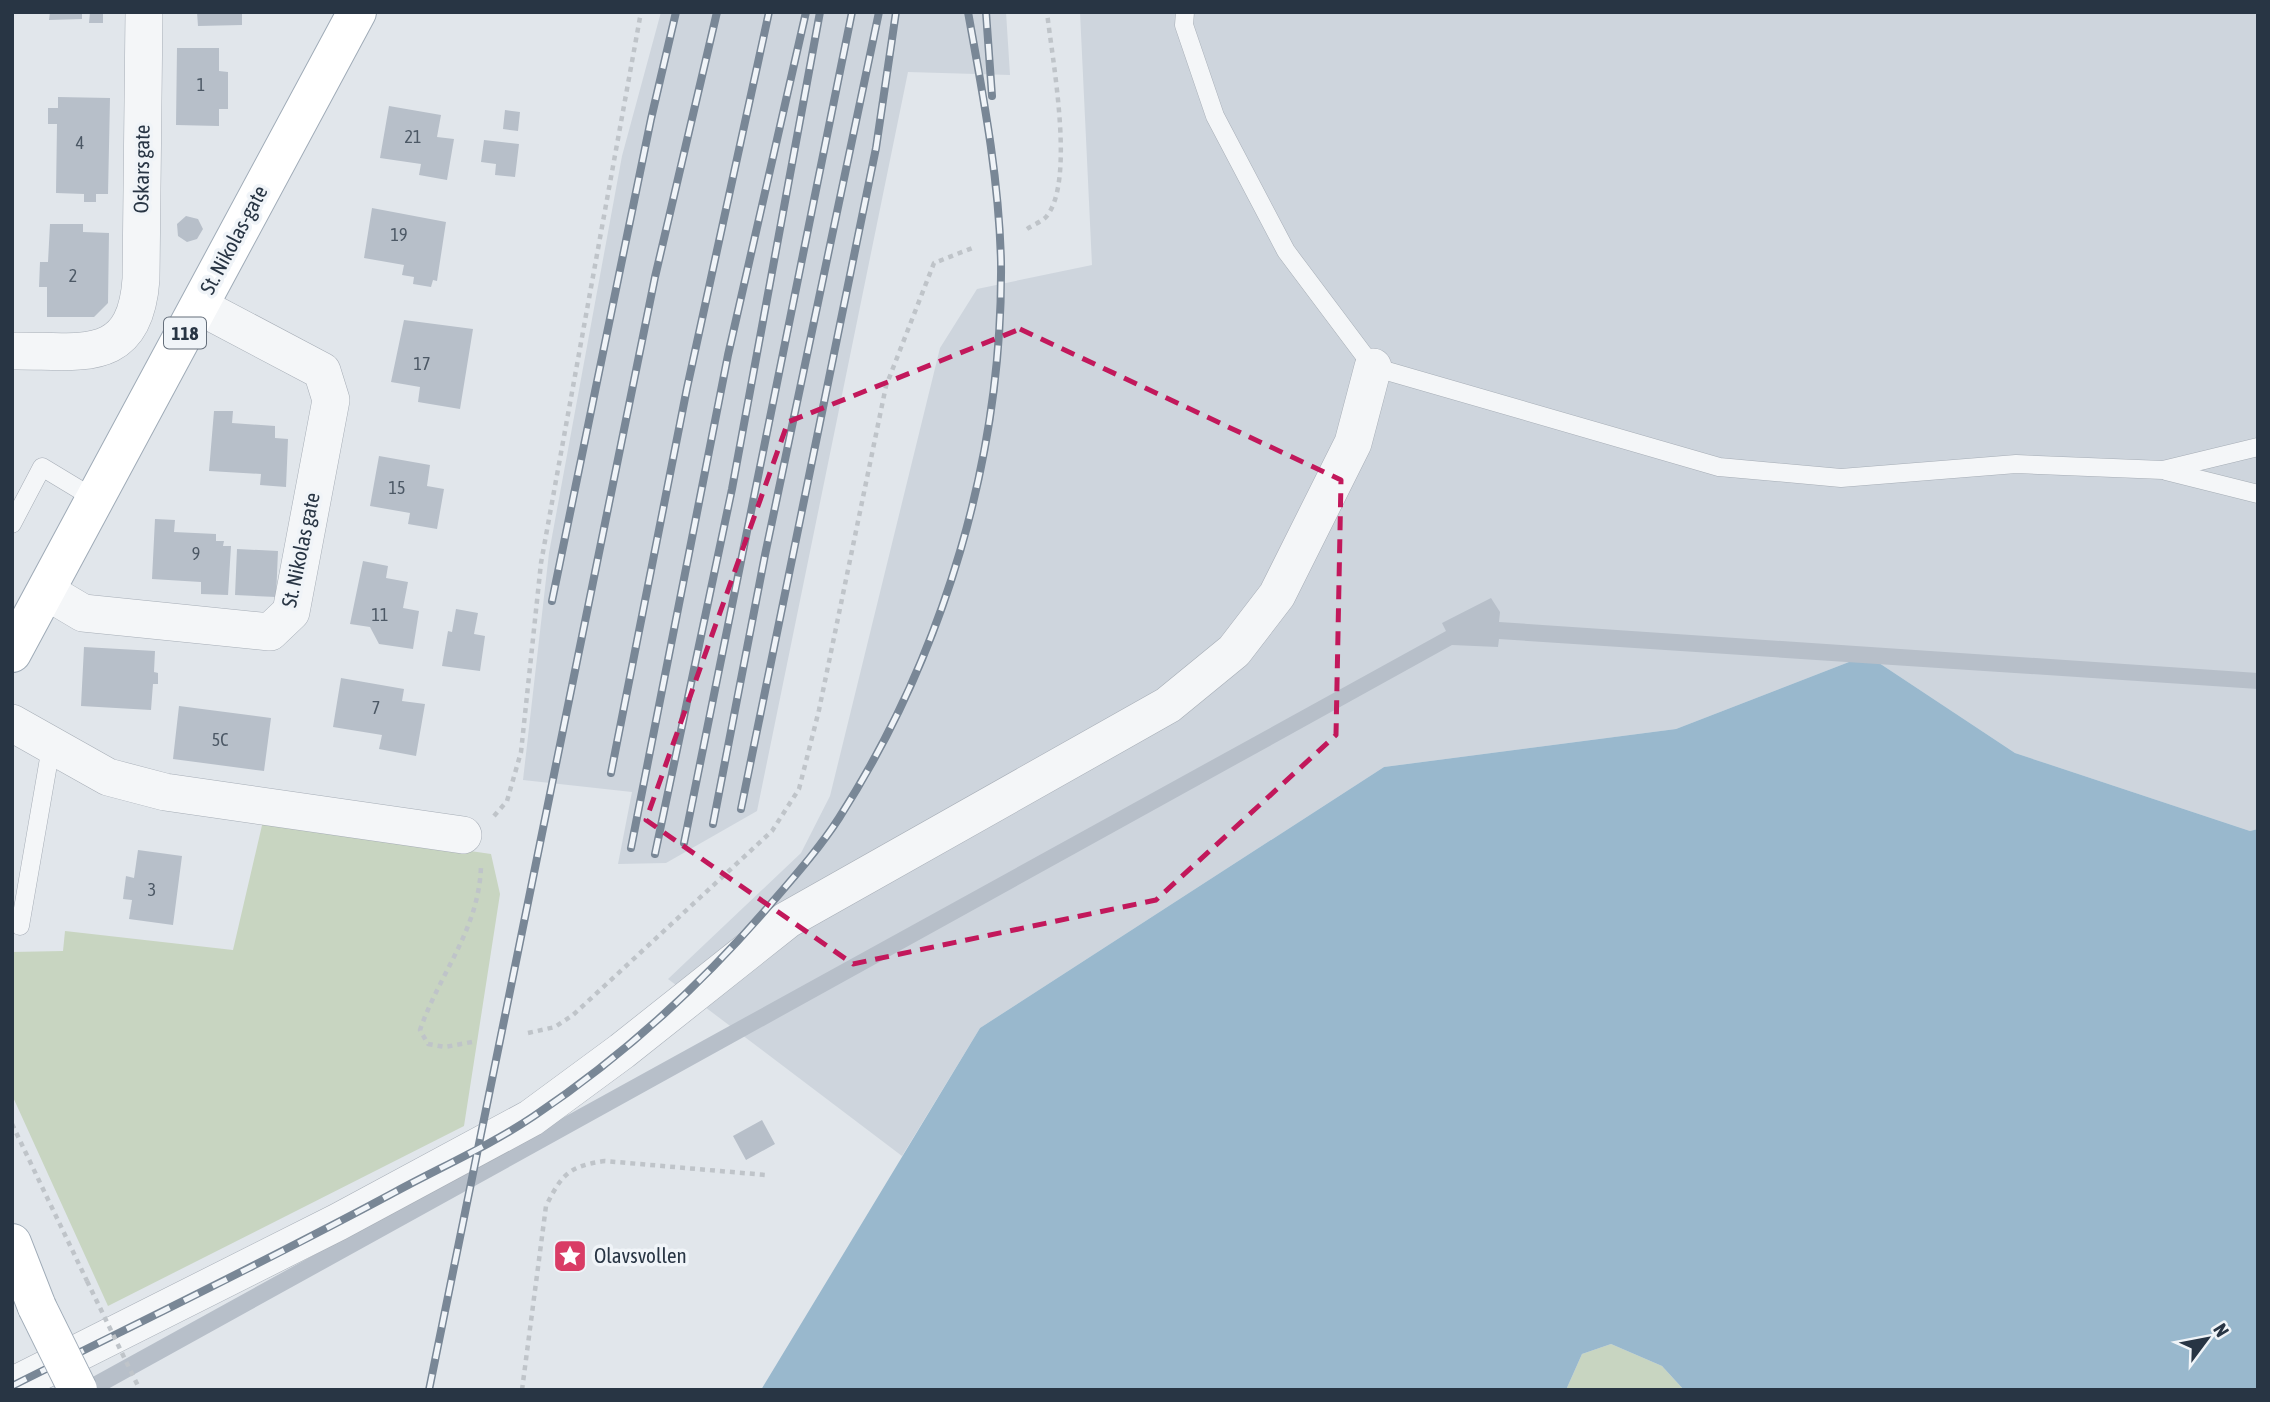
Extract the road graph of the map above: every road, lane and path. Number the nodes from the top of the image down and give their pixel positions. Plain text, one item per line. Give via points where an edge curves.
1 (145, 12) edge
2 (357, 12) edge
3 (641, 12) edge
4 (1047, 12) edge
5 (1185, 12) edge
6 (1027, 229) dead end
7 (975, 247) dead end
8 (199, 306) junction
9 (12, 351) edge
10 (1373, 367) junction
11 (2258, 447) edge
12 (2162, 470) junction
13 (2258, 495) edge
14 (95, 499) junction
15 (12, 524) edge
16 (46, 591) junction
17 (12, 653) edge
18 (12, 723) edge
19 (51, 747) junction
20 (463, 835) junction
21 (20, 926) dead end
22 (528, 1033) dead end
23 (472, 1042) dead end
24 (12, 1124) edge
25 (766, 1175) dead end
26 (12, 1243) edge
27 (12, 1271) edge
28 (37, 1307) junction
29 (12, 1386) edge
30 (78, 1390) edge
31 (140, 1390) edge
32 (522, 1390) edge

1 - 9 street, Oskars gate via 141,279 132,325 115,343 94,350
2 - 8 main road, St. Nikolas-gate / 118
3 - 20 path via 541,563 521,752 507,801 488,822
4 - 6 path via 1062,160 1058,193 1045,218
5 - 10 lane via 1184,26 1215,116 1286,251
7 - 22 path via 934,263 886,386 799,789 772,831 573,1015 555,1027
8 - 14 main road, St. Nikolas-gate / 118
8 - 16 street, St. Nikolas gate via 322,371 331,400 291,612 270,632 83,613
10 - 12 lane via 1719,467 1841,478 2016,464
10 - 29 street via 1353,443 1277,595 1234,651 1168,705 787,920 531,1118 338,1222
11 - 12 lane
12 - 13 lane
14 - 15 lane via 42,467
14 - 16 main road, St. Nikolas-gate / 118
16 - 17 main road, St. Nikolas-gate / 118
18 - 19 street
19 - 20 street via 108,777 165,792
19 - 21 lane
20 - 23 path via 481,856 480,893 471,923 429,1003 421,1030 428,1044 445,1047
24 - 31 path, bridge
25 - 32 path via 605,1161 580,1165 559,1178 545,1206
26 - 28 main road
27 - 28 main road
28 - 30 main road, bridge

